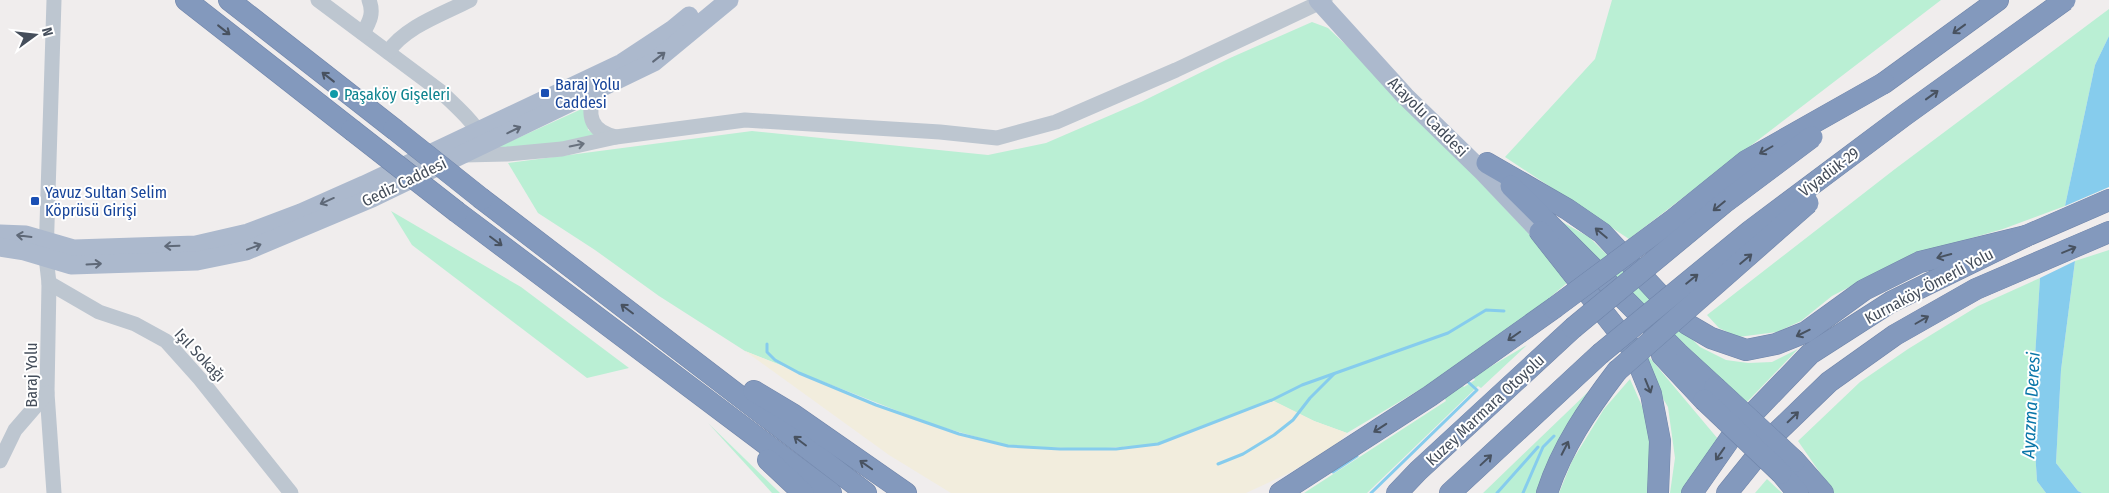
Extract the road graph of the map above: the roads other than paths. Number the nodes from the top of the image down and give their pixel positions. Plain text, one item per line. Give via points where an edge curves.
1 (54, 0) edge
2 (186, 0) edge
3 (229, 0) edge
4 (318, 0) edge
5 (369, 0) edge
6 (470, 0) edge
7 (710, 0) edge
8 (729, 0) edge
9 (1998, 0) edge
10 (2065, 0) edge
11 (1324, 1) edge
12 (363, 33) junction
13 (388, 52) junction
14 (1884, 82) junction
15 (594, 91) junction
16 (1905, 115) junction
17 (616, 137) junction
18 (482, 138) junction
19 (459, 155) junction
20 (1488, 163) junction
21 (2109, 200) edge
22 (1540, 232) junction
23 (2109, 232) edge
24 (0, 234) edge
25 (2026, 236) junction
26 (0, 247) edge
27 (47, 249) junction
28 (49, 283) junction
29 (619, 334) junction
30 (666, 339) junction
31 (47, 392) junction
32 (1709, 394) junction
33 (0, 461) edge
34 (1788, 467) junction
35 (54, 493) edge
36 (291, 493) edge
37 (803, 493) edge
38 (831, 493) edge
39 (866, 493) edge
40 (906, 493) edge
41 (1280, 493) edge
42 (1397, 493) edge
43 (1450, 493) edge
44 (1547, 493) edge
45 (1658, 493) edge
46 (1692, 493) edge
47 (1727, 493) edge
48 (1798, 493) edge
49 (1823, 493) edge

1 - 27 street, Baraj Yolu
2 -> 29 highway, bridge
30 -> 3 highway, bridge
4 - 12 street
5 - 12 street via 371,19
6 - 13 street via 409,31
7 - 18 main road, Gediz Caddesi via 622,63
15 -> 8 main road, Gediz Caddesi via 654,62
9 -> 14 highway
16 -> 10 highway, Viyadük-29, bridge
11 - 17 street via 1056,122 997,138 745,120
11 - 20 main road, Atayolu Caddesi
11 - 22 main road, Atayolu Caddesi via 1405,96
12 - 13 street
13 - 18 street via 458,107
14 -> 41 highway, bridge via 1746,161 1554,308 1430,396
14 -> 42 highway, Kuzey Marmara Otoyolu, bridge via 1724,202 1573,328
15 - 17 street via 591,110 595,128
18 -> 15 main road, Gediz Caddesi
43 -> 16 highway, Viyadük-29, bridge via 1600,354 1750,232
44 -> 16 highway, bridge via 1566,446 1589,407 1617,371
19 -> 17 street via 562,148
18 - 19 main road, Gediz Caddesi
18 -> 27 main road, Gediz Caddesi via 248,233 196,245
27 -> 19 main road, Gediz Caddesi via 71,265 197,262 246,250 372,198
25 -> 20 highway via 1920,262 1864,290 1806,332 1776,344 1746,350 1711,338 1687,324 1602,233
20 - 32 highway via 1678,353
21 - 25 highway, Kurnaköy-Ömerli Yolu
22 - 32 highway
22 -> 45 highway via 1633,350 1651,394 1660,441
47 -> 23 highway, Kurnaköy-Ömerli Yolu via 1773,436 1829,382 1895,335 1976,289
27 -> 24 main road via 26,235
25 -> 46 highway, Kurnaköy-Ömerli Yolu via 1891,302 1810,354 1734,433
26 - 27 main road via 24,251
27 - 28 street, Baraj Yolu
28 - 31 street, Baraj Yolu
28 - 36 street, Işıl Sokağı via 100,312 135,324 166,341
29 - 37 highway
29 - 38 highway
39 -> 30 highway
40 -> 30 highway via 794,415
31 - 33 street via 15,430
31 - 35 street, Baraj Yolu
32 - 34 highway, bridge
34 - 48 highway
34 - 49 highway

